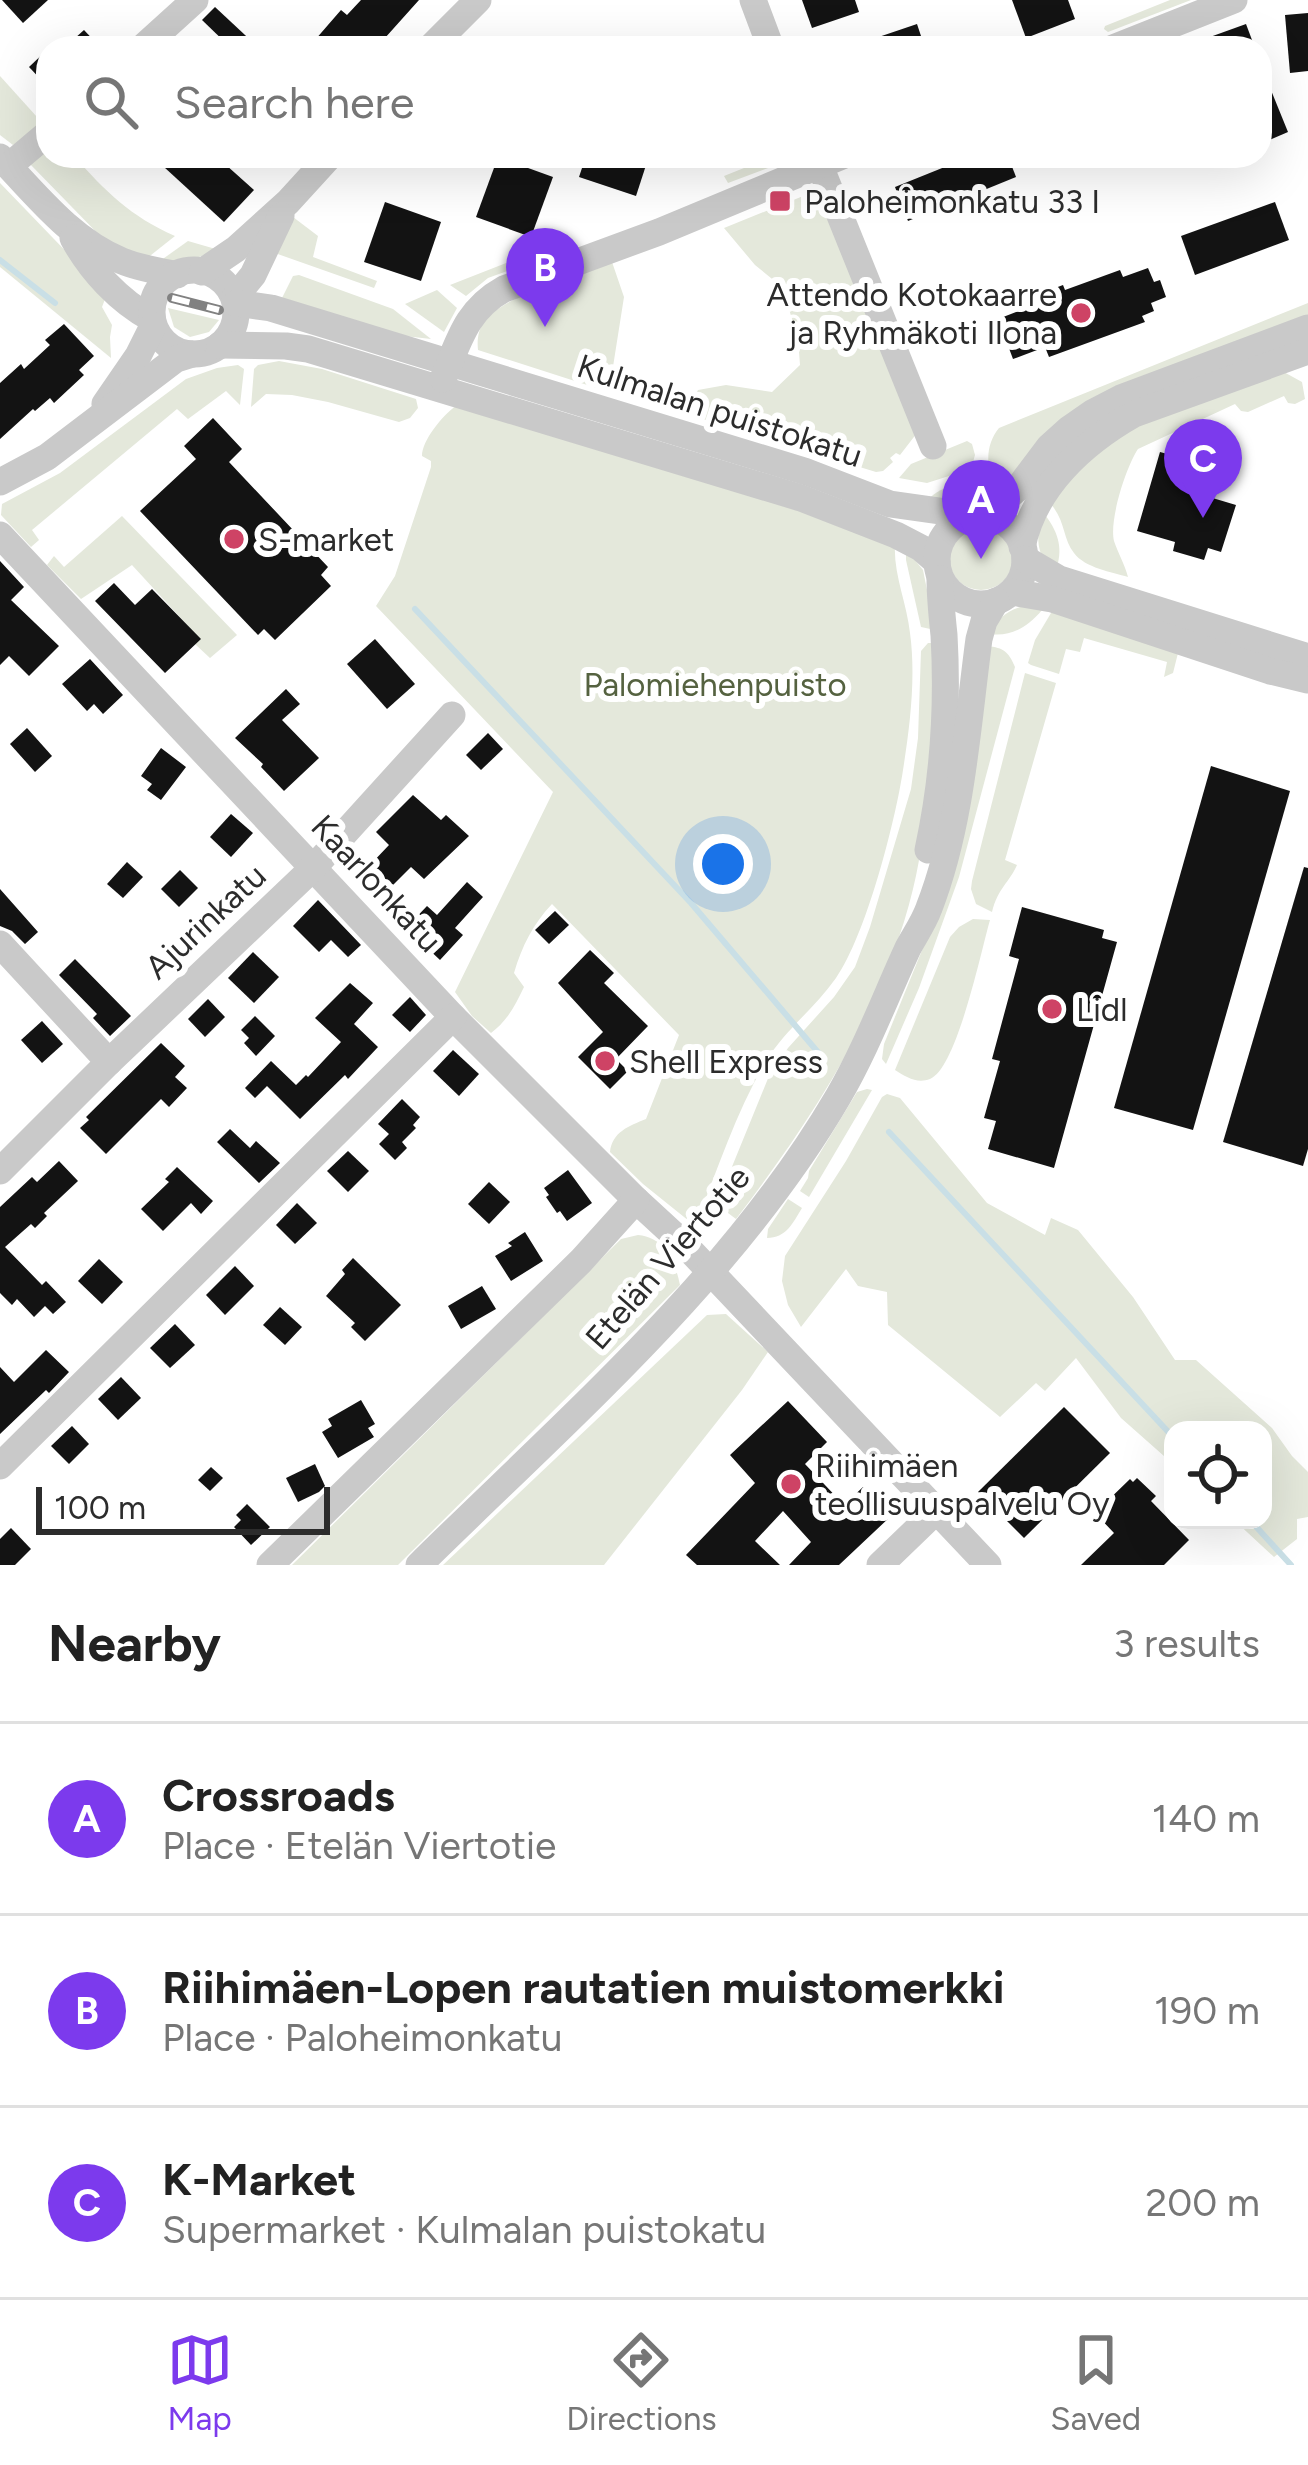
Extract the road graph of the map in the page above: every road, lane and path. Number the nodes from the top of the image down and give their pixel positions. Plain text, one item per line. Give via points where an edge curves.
1 (195, 0) edge
2 (478, 0) edge
3 (753, 0) edge
4 (1234, 0) edge
5 (155, 36) edge
6 (442, 36) edge
7 (767, 36) edge
8 (1144, 36) edge
9 (36, 141) edge
10 (4, 162) edge
11 (319, 168) edge
12 (805, 168) edge
13 (829, 168) edge
14 (288, 202) junction
15 (65, 224) junction
16 (190, 273) junction
17 (236, 300) junction
18 (153, 322) junction
19 (1308, 330) edge
20 (220, 345) junction
21 (1308, 351) edge
22 (192, 354) junction
23 (445, 375) junction
24 (94, 420) junction
25 (934, 446) dead end
26 (0, 482) edge
27 (980, 516) junction
28 (0, 536) edge
29 (1023, 553) junction
30 (938, 570) junction
31 (1004, 597) junction
32 (1308, 657) edge
33 (1308, 680) edge
34 (452, 716) dead end
35 (314, 867) junction
36 (0, 944) edge
37 (908, 950) junction
38 (453, 1017) junction
39 (109, 1062) junction
40 (0, 1171) edge
41 (636, 1200) junction
42 (711, 1271) junction
43 (0, 1466) edge
44 (937, 1510) junction
45 (270, 1565) edge
46 (419, 1565) edge
47 (880, 1565) edge
48 (988, 1565) edge

1 - 5 street
2 - 6 street
3 - 7 street
4 - 8 street
9 - 10 street
10 - 15 street
11 - 14 street
12 - 23 street via 483,300
13 - 25 street
14 - 16 street via 236,249
14 - 17 street
15 - 16 street via 125,262
15 - 18 street via 113,290
16 - 17 street via 227,285
16 - 18 street via 158,293
17 - 20 street via 232,330
17 - 23 street, Kulmalan puistokatu
18 - 22 street via 170,346
18 - 24 street
19 - 27 street via 1092,412
20 - 22 street
20 - 23 street, Kulmalan puistokatu via 286,346
21 - 29 street via 1134,414 1092,440 1039,501
22 - 24 street
23 - 27 street, Kulmalan puistokatu via 807,472 890,504
23 - 30 street, Kulmalan puistokatu via 896,535 921,548
24 - 26 street
27 - 29 street via 1008,526
27 - 30 street via 949,531
28 - 35 street, Kaarlonkatu
29 - 31 street via 1022,574
29 - 32 street via 1059,579
30 - 31 street via 960,599 984,604
30 - 37 street, Etelän Viertotie via 942,742
31 - 33 street via 1052,599
31 - 37 street, Etelän Viertotie via 984,620 946,853
34 - 35 street, Ajurinkatu
35 - 38 street, Kaarlonkatu
35 - 39 street, Ajurinkatu
36 - 39 street
37 - 42 street, Etelän Viertotie via 836,1100
38 - 41 street, Kaarlonkatu
38 - 43 street
39 - 40 street, Ajurinkatu
41 - 42 street, Kaarlonkatu
41 - 45 street
42 - 44 street, Kaarlonkatu
42 - 46 street, Etelän Viertotie
44 - 47 street
44 - 48 street, Kaarlonkatu

